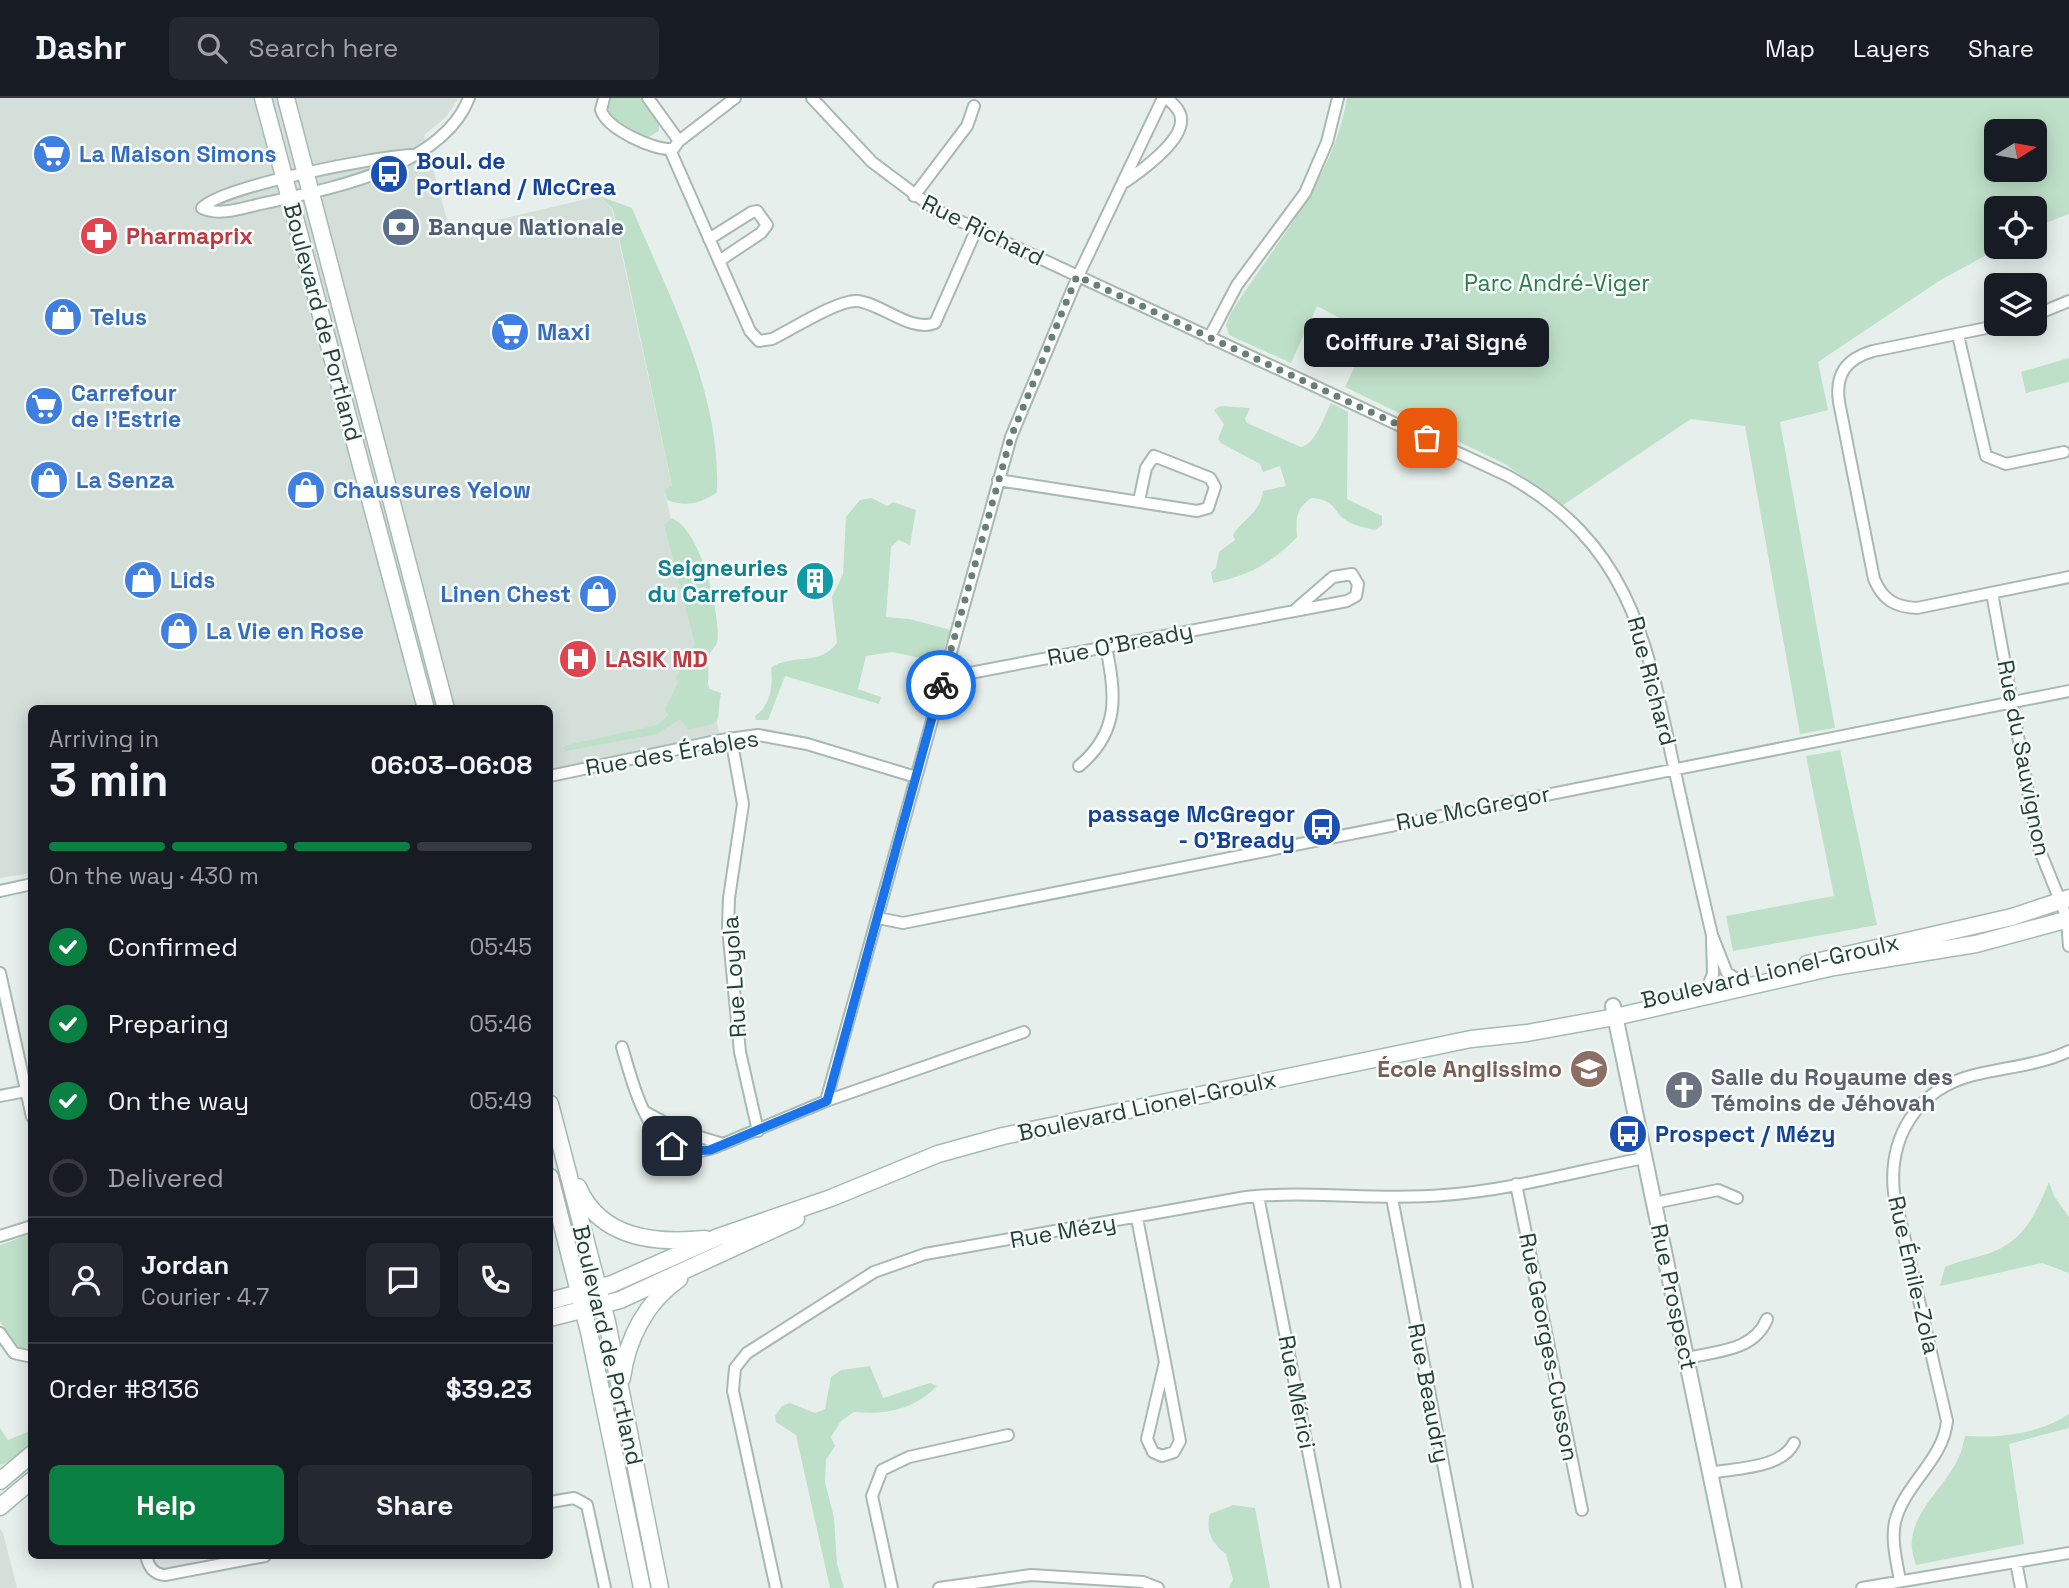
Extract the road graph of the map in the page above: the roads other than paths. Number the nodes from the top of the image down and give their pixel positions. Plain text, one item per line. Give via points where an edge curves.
1 (263, 98) edge
2 (286, 98) edge
3 (469, 98) edge
4 (604, 98) edge
5 (648, 98) edge
6 (735, 98) edge
7 (813, 98) edge
8 (1165, 98) edge
9 (1338, 98) edge
10 (974, 106) dead end
11 (675, 145) junction
12 (411, 155) junction
13 (306, 175) junction
14 (285, 180) junction
15 (1123, 184) junction
16 (311, 192) junction
17 (914, 196) junction
18 (290, 197) junction
19 (977, 228) junction
20 (709, 239) junction
21 (719, 261) junction
22 (1077, 276) junction
23 (2069, 301) edge
24 (2047, 310) edge
25 (1984, 329) edge
26 (1958, 335) junction
27 (1209, 338) junction
28 (2064, 452) dead end
29 (998, 480) junction
30 (1139, 501) junction
31 (2069, 577) edge
32 (1992, 593) junction
33 (1296, 609) junction
34 (1106, 647) junction
35 (945, 670) junction
36 (2069, 691) edge
37 (2014, 703) junction
38 (425, 705) edge
39 (445, 705) edge
40 (731, 738) junction
41 (1079, 766) dead end
42 (1675, 769) junction
43 (553, 775) edge
44 (916, 776) junction
45 (28, 885) edge
46 (0, 891) edge
47 (2064, 900) edge
48 (878, 918) junction
49 (2068, 921) edge
50 (1712, 935) junction
51 (2069, 946) edge
52 (0, 973) edge
53 (1740, 981) junction
54 (1707, 988) junction
55 (2, 995) edge
56 (1614, 1012) junction
57 (1024, 1032) dead end
58 (622, 1047) dead end
59 (2069, 1051) edge
60 (2054, 1058) junction
61 (2069, 1059) edge
62 (26, 1091) junction
63 (0, 1096) edge
64 (28, 1100) edge
65 (827, 1101) junction
66 (645, 1112) junction
67 (553, 1116) edge
68 (758, 1131) junction
69 (560, 1143) junction
70 (723, 1144) junction
71 (1644, 1158) junction
72 (1516, 1184) junction
73 (553, 1189) edge
74 (1258, 1196) junction
75 (831, 1198) junction
76 (1392, 1198) junction
77 (1737, 1198) dead end
78 (1654, 1203) junction
79 (1137, 1218) junction
80 (28, 1227) edge
81 (0, 1236) edge
82 (718, 1237) junction
83 (707, 1262) junction
84 (598, 1288) junction
85 (580, 1293) junction
86 (553, 1300) edge
87 (603, 1305) junction
88 (584, 1311) junction
89 (553, 1317) edge
90 (1767, 1319) dead end
91 (0, 1333) edge
92 (28, 1356) edge
93 (1687, 1358) junction
94 (1165, 1362) junction
95 (620, 1387) junction
96 (1008, 1435) dead end
97 (1794, 1443) dead end
98 (28, 1457) edge
99 (1710, 1473) junction
100 (0, 1481) edge
101 (28, 1483) edge
102 (553, 1502) edge
103 (0, 1507) edge
104 (1582, 1510) dead end
105 (2069, 1553) edge
106 (147, 1559) edge
107 (249, 1559) edge
108 (2016, 1562) junction
109 (1900, 1581) junction
110 (605, 1588) edge
111 (642, 1588) edge
112 (660, 1588) edge
113 (776, 1588) edge
114 (892, 1588) edge
115 (939, 1588) edge
116 (1158, 1588) edge
117 (1335, 1588) edge
118 (1466, 1588) edge
119 (1734, 1588) edge
120 (1863, 1588) edge
121 (2021, 1588) edge

1 - 14 main road, Boulevard de Portland
2 - 13 main road, Boulevard de Portland
3 - 12 street via 447,129
4 - 11 street via 601,110 607,121 657,150
5 - 11 street
6 - 11 street
7 - 17 street, Rue Richard via 856,147
8 - 15 street
8 - 15 street via 1180,114 1176,135
9 - 27 street via 1327,142 1305,193 1237,285
10 - 17 street via 967,126
11 - 20 street
12 - 13 street
12 - 16 street via 388,169
13 - 14 street
13 - 16 main road, Boulevard de Portland
14 - 18 main road, Boulevard de Portland
14 - 18 street via 211,199 202,208 213,213
15 - 22 street
16 - 18 street
16 - 39 main road, Boulevard de Portland
17 - 19 street, Rue Richard
18 - 38 main road, Boulevard de Portland
19 - 21 street via 935,323 919,324 856,301 759,341 750,331
19 - 22 street, Rue Richard
20 - 21 street
20 - 21 street via 752,212 765,219 767,225 761,233
22 - 27 street, Rue Richard
22 - 29 street via 1020,413
23 - 24 street
25 - 26 street
26 - 28 street via 1986,456 2006,464
26 - 32 street via 1873,351 1854,359 1840,375 1839,402 1879,590 1895,605 1917,608
27 - 42 street, Rue Richard via 1507,476 1570,521 1610,568 1643,634
29 - 30 street
29 - 35 street
30 - 30 street via 1203,510 1211,503 1215,487 1210,478 1154,456 1146,468
31 - 32 street
32 - 37 street, Rue du Sauvignon
33 - 33 street, Rue O'Bready via 1352,599 1358,584 1352,574 1339,574
33 - 34 street, Rue O'Bready
34 - 35 street, Rue O'Bready via 970,673
34 - 41 street via 1114,706 1101,743
35 - 44 street
36 - 37 street, Rue McGregor
37 - 42 street, Rue McGregor
37 - 47 street, Rue du Sauvignon via 2038,846
40 - 43 street, Rue des Érables
40 - 44 street, Rue des Érables via 786,738
40 - 68 street, Rue Loyola via 743,804 728,928 740,1052
42 - 48 street, Rue McGregor via 903,923
42 - 50 street, Rue Richard
44 - 48 street
45 - 46 street
47 - 49 street, Rue du Sauvignon
47 - 53 main road, Boulevard Lionel-Groulx
48 - 65 street
49 - 51 street, Rue du Sauvignon
49 - 56 main road, Boulevard Lionel-Groulx via 1976,944 1834,967
50 - 53 street, Rue Richard via 1727,973
50 - 54 street, Rue Richard via 1713,974
52 - 55 street
53 - 54 main road, Boulevard Lionel-Groulx
54 - 56 main road, Boulevard Lionel-Groulx
55 - 62 street
56 - 71 street, Rue Prospect
56 - 75 main road, Boulevard Lionel-Groulx via 1003,1136 939,1154
57 - 65 street
58 - 66 street
59 - 60 street, Rue Émile-Zola
60 - 61 street, Rue Émile-Zola
60 - 109 street, Rue Émile-Zola via 1974,1075 1937,1091 1916,1110 1896,1146 1894,1193 1947,1421 1939,1450 1896,1519 1894,1545
62 - 63 street
62 - 64 street
65 - 68 street
66 - 70 street via 680,1131
66 - 70 street via 656,1135 672,1146 704,1151
67 - 69 main road, Boulevard de Portland
68 - 70 street
69 - 82 main road via 585,1202 607,1224 650,1240
69 - 84 main road, Boulevard de Portland
71 - 72 street, Rue Mézy
71 - 78 street, Rue Prospect
72 - 76 street, Rue Mézy
72 - 104 street, Rue Georges-Cusson
73 - 85 main road, Boulevard de Portland
74 - 76 street, Rue Mézy via 1299,1193
74 - 79 street, Rue Mézy
74 - 117 street, Rue Mérici
75 - 82 main road, Boulevard Lionel-Groulx
75 - 83 main road, Boulevard Lionel-Groulx
76 - 118 street, Rue Beaudry
77 - 78 street via 1718,1190
78 - 93 street, Rue Prospect
79 - 94 street
79 - 113 street, Rue Mézy via 890,1264 740,1359 732,1379 733,1391
80 - 81 street
82 - 84 main road, Boulevard Lionel-Groulx
83 - 87 main road, Boulevard Lionel-Groulx
83 - 95 main road via 675,1282 643,1316 632,1336
84 - 85 main road, Boulevard Lionel-Groulx
84 - 87 main road, Boulevard de Portland
85 - 86 main road, Boulevard Lionel-Groulx
85 - 88 main road, Boulevard de Portland
87 - 88 main road, Boulevard Lionel-Groulx
87 - 95 main road, Boulevard de Portland
88 - 89 main road, Boulevard Lionel-Groulx
88 - 111 main road, Boulevard de Portland
90 - 93 street via 1759,1334 1746,1344
91 - 92 street via 13,1353
93 - 99 street, Rue Prospect
94 - 94 street via 1147,1439 1150,1448 1162,1456 1174,1452 1180,1441
95 - 112 main road, Boulevard de Portland
96 - 114 street via 909,1457 882,1470 872,1496
97 - 99 street via 1774,1460
98 - 100 main road
99 - 119 street, Rue Prospect
101 - 103 main road
102 - 110 street via 574,1498 587,1505
105 - 108 street
106 - 107 street via 151,1569 165,1575
108 - 109 street
108 - 121 street
109 - 120 street
115 - 116 street via 1031,1575 1143,1582

